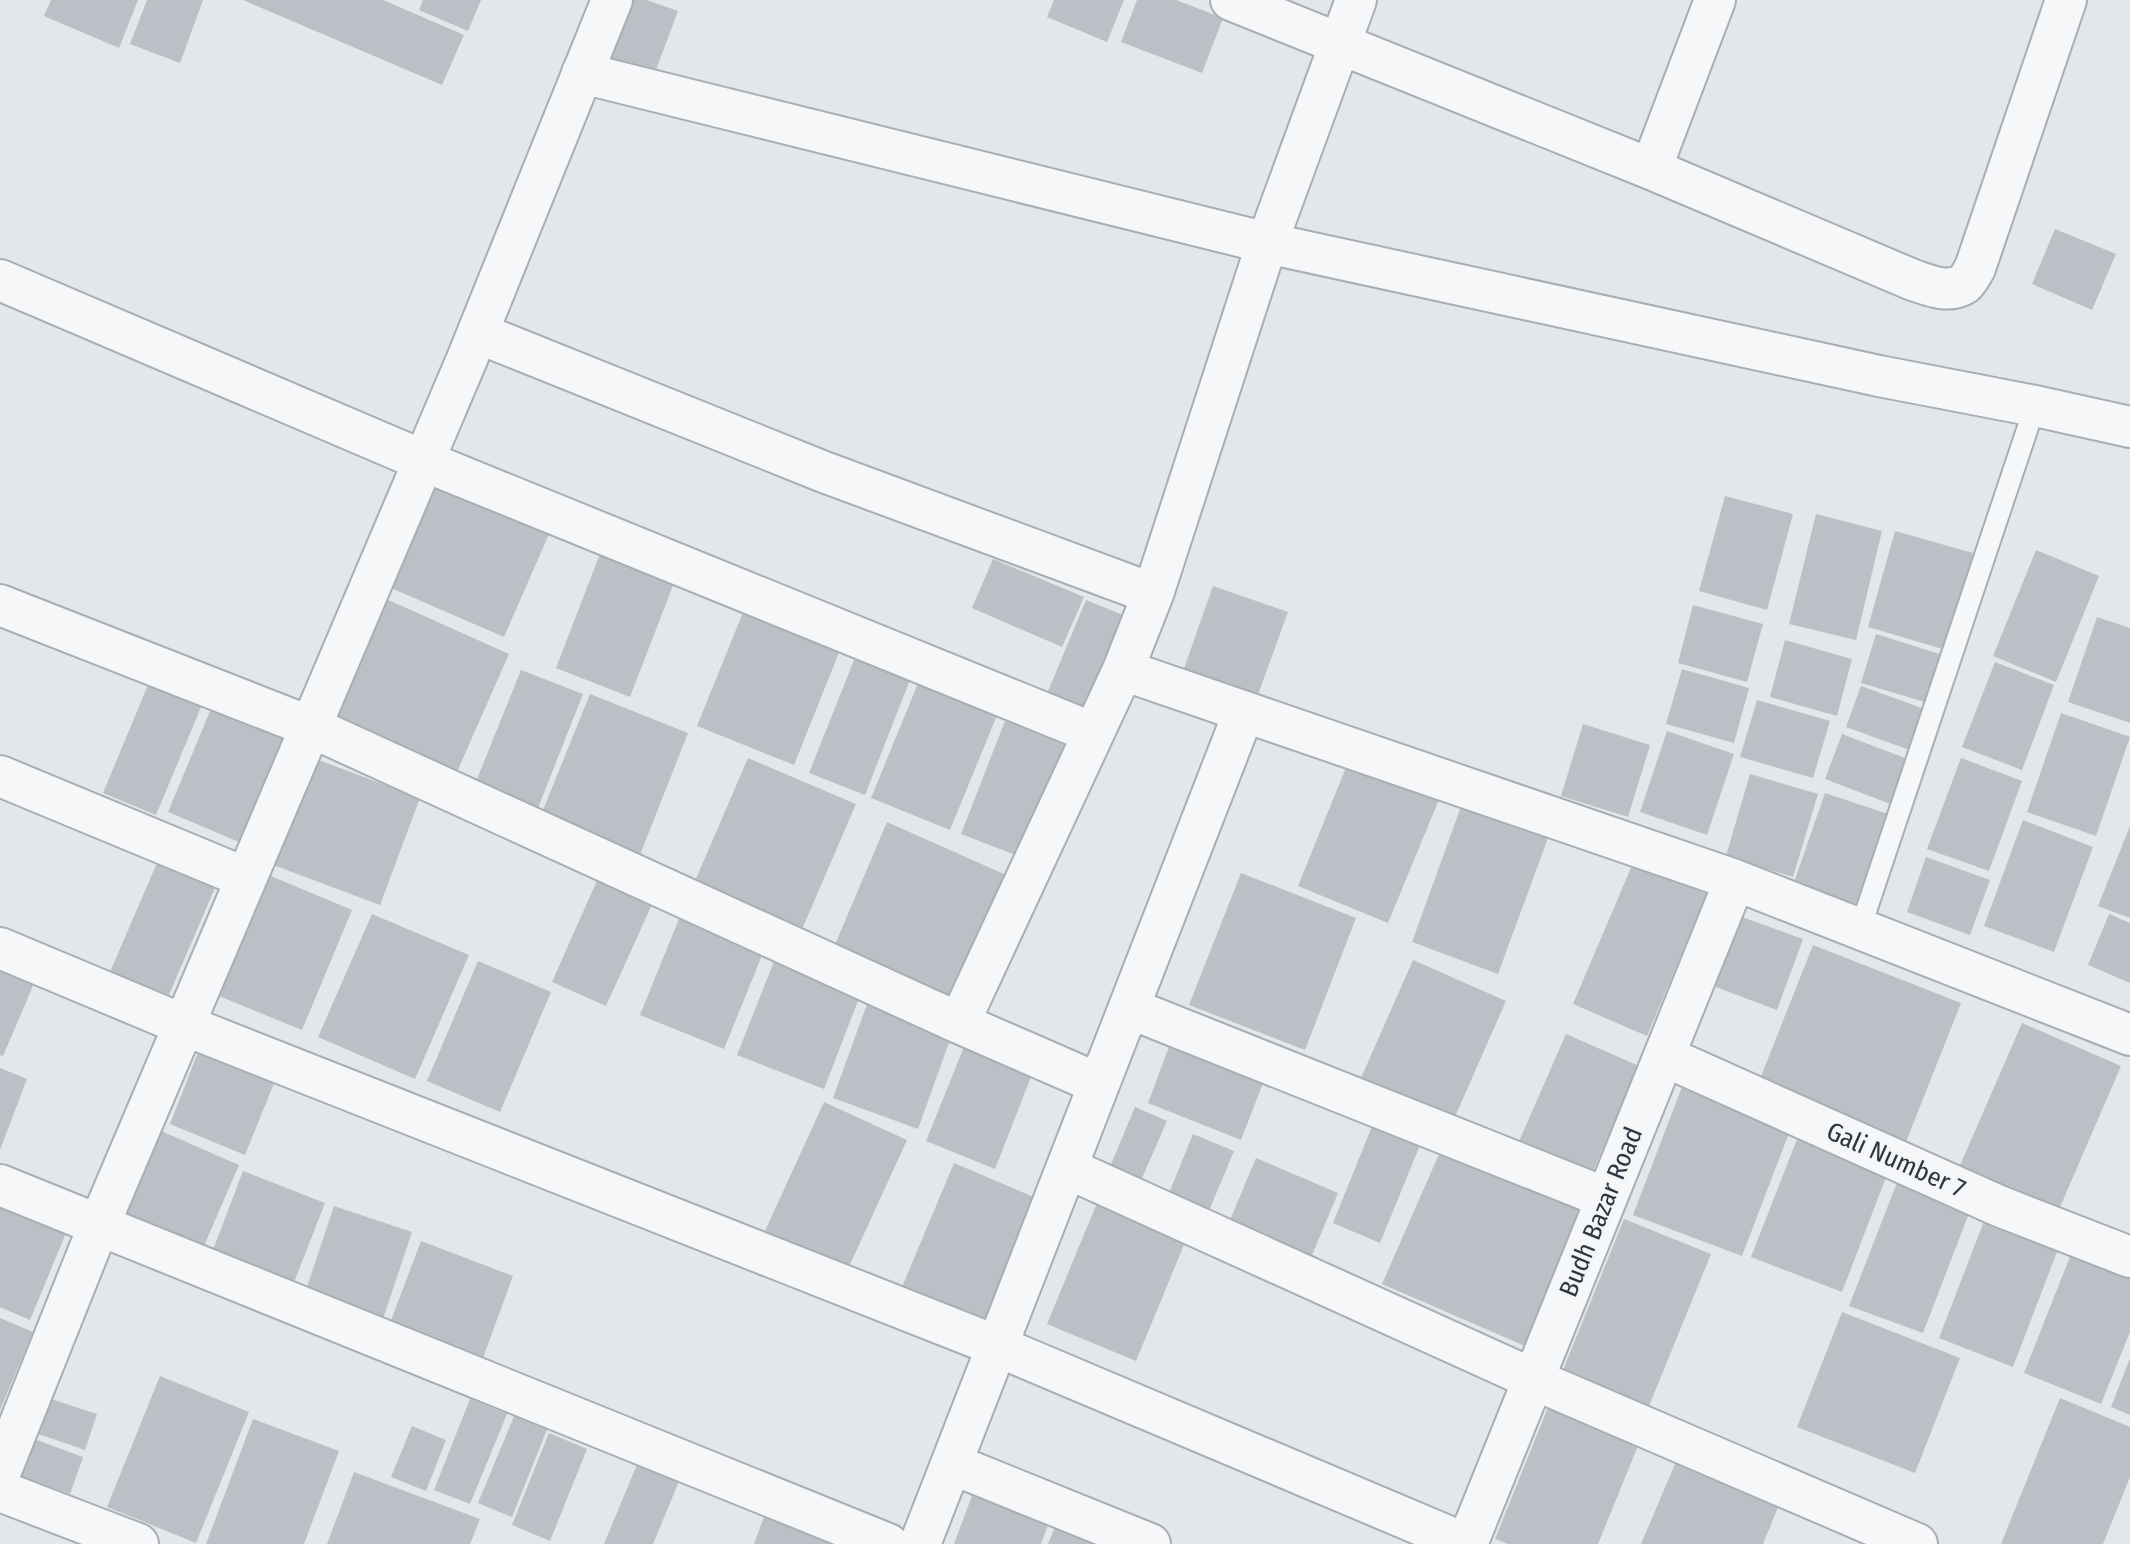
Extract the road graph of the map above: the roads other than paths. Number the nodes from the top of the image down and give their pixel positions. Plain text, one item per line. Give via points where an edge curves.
1 (612, 0) edge
2 (1231, 0) edge
3 (1356, 0) edge
4 (1715, 0) edge
5 (2066, 0) edge
6 (1339, 43) junction
7 (582, 73) junction
8 (1651, 169) junction
9 (1267, 243) junction
10 (0, 280) edge
11 (478, 333) junction
12 (2035, 406) junction
13 (2130, 427) edge
14 (424, 461) junction
15 (1153, 594) junction
16 (0, 605) edge
17 (1123, 670) junction
18 (1244, 712) junction
19 (311, 727) junction
20 (1093, 733) junction
21 (0, 776) edge
22 (246, 878) junction
23 (1735, 880) junction
24 (1860, 929) junction
25 (0, 948) edge
26 (1129, 1008) junction
27 (959, 1023) junction
28 (184, 1025) junction
29 (2130, 1035) edge
30 (1664, 1056) junction
31 (1099, 1084) junction
32 (1067, 1168) junction
33 (0, 1185) edge
34 (1606, 1198) junction
35 (99, 1225) junction
36 (2130, 1257) edge
37 (997, 1346) junction
38 (1533, 1379) junction
39 (952, 1464) junction
40 (0, 1473) edge
41 (0, 1491) edge
42 (138, 1544) edge
43 (888, 1544) edge
44 (920, 1544) edge
45 (1150, 1544) edge
46 (1466, 1544) edge
47 (1917, 1544) edge

1 - 7 street
2 - 6 street
3 - 6 street
4 - 8 street
5 - 8 street via 1975,268 1965,284 1949,289 1913,280
6 - 8 street
6 - 9 street
7 - 9 street
7 - 11 street
9 - 12 street
9 - 15 street
10 - 14 street
11 - 14 street
11 - 15 street via 824,472
12 - 13 street
12 - 24 lane
14 - 19 street
14 - 20 street
15 - 17 street
16 - 19 street
17 - 18 street
17 - 20 street
18 - 23 street
18 - 26 street
19 - 22 street
19 - 27 street
20 - 27 street
21 - 22 street
22 - 28 street
23 - 24 street
23 - 30 street, Budh Bazar Road
24 - 29 street
25 - 28 street
26 - 31 street
26 - 34 street
27 - 31 street
28 - 35 street
28 - 37 street
30 - 34 street, Budh Bazar Road
30 - 36 street, Gali Number 7 via 1999,1206
31 - 32 street
32 - 37 street
32 - 38 street
33 - 35 street
34 - 38 street, Budh Bazar Road
35 - 40 street
35 - 43 street
37 - 39 street
37 - 46 street
38 - 46 street, Budh Bazar Road
38 - 47 street
39 - 44 street
39 - 45 street
41 - 42 street

